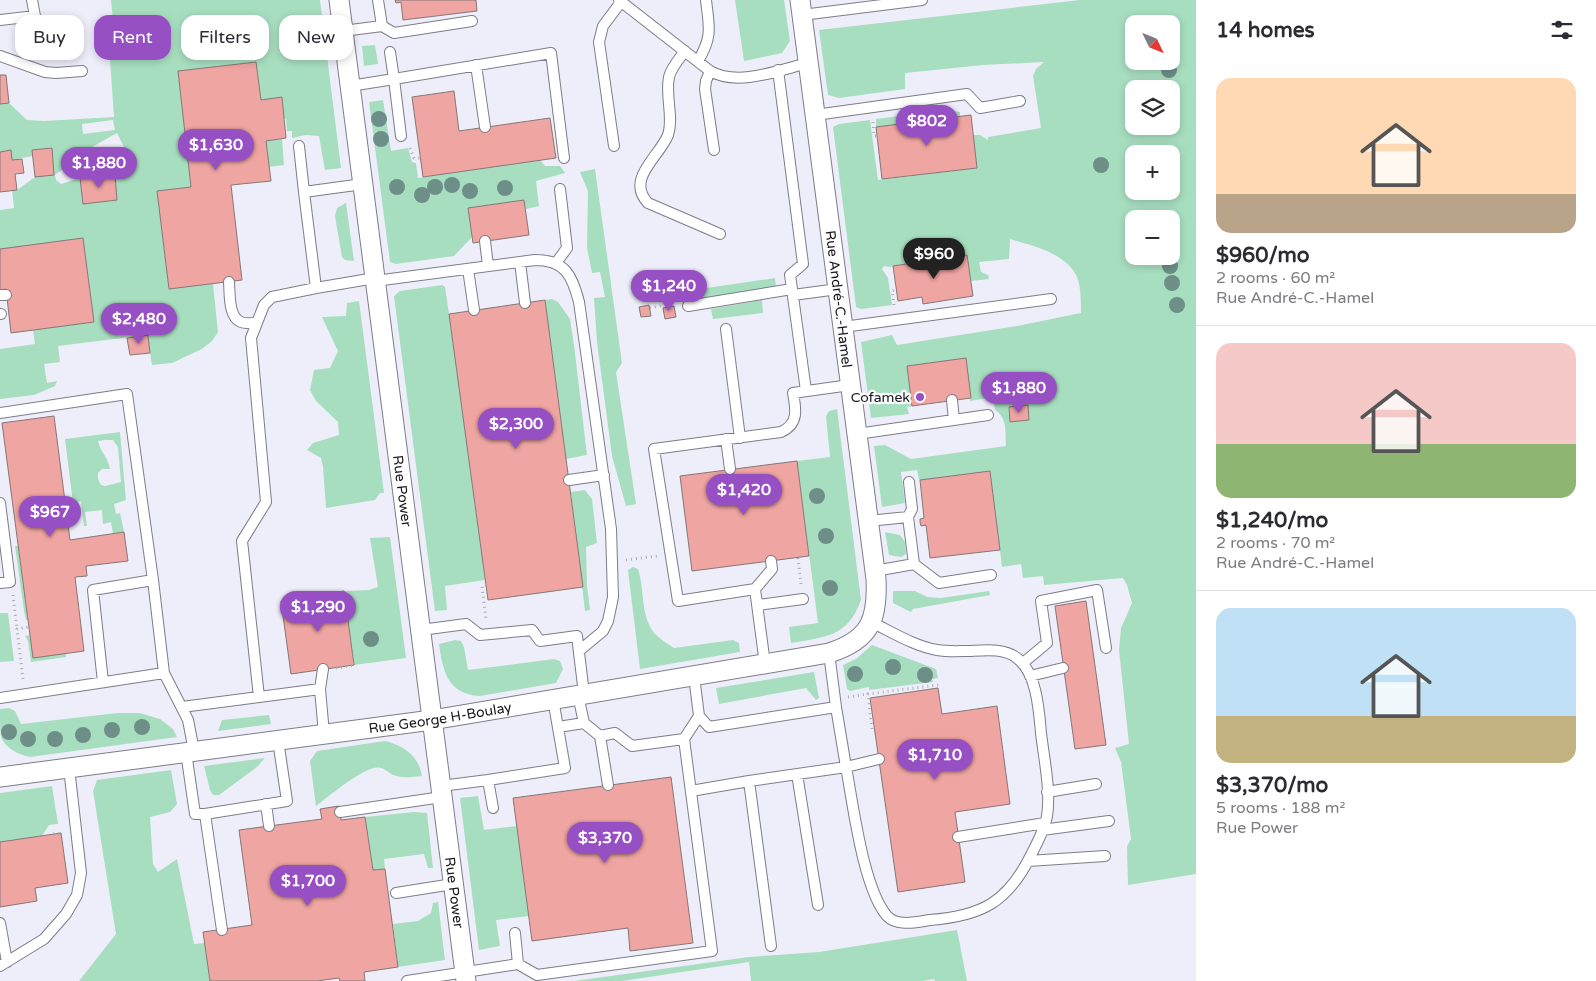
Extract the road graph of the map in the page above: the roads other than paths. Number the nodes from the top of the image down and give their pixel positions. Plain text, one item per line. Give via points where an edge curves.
1 (32, 0) edge
2 (339, 0) edge
3 (378, 0) edge
4 (706, 0) edge
5 (922, 0) edge
6 (620, 1) edge
7 (801, 7) edge
8 (341, 15) edge
9 (0, 20) edge
10 (472, 21) dead end
11 (382, 26) junction
12 (353, 30) edge
13 (685, 51) junction
14 (390, 52) dead end
15 (0, 56) edge
16 (347, 60) edge
17 (698, 61) junction
18 (808, 63) junction
19 (476, 65) junction
20 (778, 70) junction
21 (82, 71) dead end
22 (710, 71) junction
23 (394, 80) junction
24 (350, 86) junction
25 (1020, 101) dead end
26 (815, 115) junction
27 (485, 127) dead end
28 (401, 136) dead end
29 (298, 146) dead end
30 (614, 146) dead end
31 (714, 150) dead end
32 (564, 158) dead end
33 (363, 184) junction
34 (560, 189) dead end
35 (304, 192) junction
36 (720, 234) dead end
37 (485, 241) dead end
38 (520, 262) junction
39 (556, 262) junction
40 (488, 266) junction
41 (468, 269) junction
42 (375, 279) junction
43 (229, 282) dead end
44 (316, 288) junction
45 (838, 289) junction
46 (792, 292) junction
47 (1051, 299) dead end
48 (525, 303) dead end
49 (683, 307) road end
50 (474, 310) dead end
51 (257, 323) junction
52 (843, 327) junction
53 (726, 329) dead end
54 (850, 385) junction
55 (806, 391) junction
56 (952, 400) dead end
57 (0, 412) edge
58 (988, 415) dead end
59 (954, 420) junction
60 (857, 434) junction
61 (740, 438) junction
62 (726, 439) junction
63 (730, 469) dead end
64 (604, 475) junction
65 (569, 480) dead end
66 (908, 482) dead end
67 (0, 503) edge
68 (908, 516) junction
69 (868, 521) junction
70 (771, 561) dead end
71 (914, 564) junction
72 (874, 571) junction
73 (991, 575) dead end
74 (153, 580) junction
75 (0, 583) edge
76 (755, 589) junction
77 (803, 599) road end
78 (758, 605) junction
79 (869, 624) junction
80 (421, 630) junction
81 (1106, 648) dead end
82 (579, 651) junction
83 (829, 653) junction
84 (1023, 663) junction
85 (765, 664) junction
86 (1063, 668) dead end
87 (323, 669) road end
88 (164, 673) junction
89 (694, 676) junction
90 (1030, 676) junction
91 (103, 682) junction
92 (320, 689) junction
93 (581, 695) junction
94 (259, 697) junction
95 (0, 698) edge
96 (553, 699) junction
97 (182, 707) junction
98 (836, 707) junction
99 (699, 716) junction
100 (432, 720) junction
101 (584, 723) junction
102 (558, 727) junction
103 (324, 734) junction
104 (600, 736) junction
105 (684, 739) junction
106 (278, 740) junction
107 (190, 752) junction
108 (879, 759) dead end
109 (846, 767) junction
110 (69, 768) junction
111 (797, 774) junction
112 (0, 777) edge
113 (488, 780) junction
114 (749, 781) junction
115 (1096, 784) dead end
116 (608, 785) dead end
117 (442, 791) junction
118 (691, 791) junction
119 (1047, 792) junction
120 (266, 804) junction
121 (493, 808) dead end
122 (340, 812) dead end
123 (205, 814) junction
124 (1109, 820) dead end
125 (269, 826) dead end
126 (1043, 826) junction
127 (958, 837) dead end
128 (1105, 856) dead end
129 (1028, 861) junction
130 (454, 884) junction
131 (396, 892) dead end
132 (818, 905) dead end
133 (0, 922) edge
134 (222, 930) dead end
135 (515, 933) dead end
136 (772, 946) dead end
137 (4, 964) edge
138 (518, 964) junction
139 (466, 976) edge
140 (407, 981) edge

1 - 9 lane via 34,16
2 - 8 street, Rue Power
3 - 11 lane
4 - 17 lane via 708,41
5 - 7 lane
6 - 13 lane
6 - 30 lane via 603,26 599,42
7 - 18 street, Rue André-C.-Hamel
10 - 11 lane via 394,33
11 - 12 lane
13 - 17 lane
13 - 36 lane via 669,77 668,136 643,173 641,193 648,203
14 - 23 lane
15 - 21 lane via 45,72
16 - 24 street, Rue Power
17 - 22 lane
18 - 20 lane
18 - 26 street, Rue André-C.-Hamel
19 - 23 lane
19 - 27 lane
19 - 32 lane via 551,53
20 - 22 lane via 730,78
20 - 46 lane via 803,264 790,275
22 - 31 lane via 705,89
23 - 24 lane
23 - 28 lane
24 - 33 street, Rue Power
25 - 26 lane via 980,108 967,94
26 - 45 street, Rue André-C.-Hamel
29 - 35 lane
33 - 35 lane
33 - 42 street, Rue Power
34 - 39 lane via 567,248
35 - 44 lane
37 - 40 lane
38 - 39 lane
38 - 40 lane
38 - 48 lane
39 - 64 lane via 571,280 579,302
40 - 41 lane
41 - 42 lane
41 - 50 lane
42 - 44 lane
42 - 80 street, Rue Power
43 - 51 lane via 234,318
44 - 51 lane via 272,297 264,305
45 - 46 lane
45 - 52 street, Rue André-C.-Hamel
46 - 49 lane
46 - 55 lane
47 - 52 lane
51 - 94 lane via 251,338 266,502 242,541
52 - 54 street, Rue André-C.-Hamel
53 - 61 lane
54 - 55 lane
54 - 60 street, Rue André-C.-Hamel
55 - 61 lane via 794,392 796,414 786,430
56 - 59 lane
57 - 74 lane via 127,394
58 - 59 lane
59 - 60 lane
60 - 69 street, Rue André-C.-Hamel
61 - 62 lane
62 - 63 lane
62 - 76 lane via 654,449 678,601
64 - 65 lane
64 - 82 lane via 611,530 613,597 603,630
66 - 68 lane via 912,509
67 - 75 lane via 10,582
68 - 69 lane
68 - 71 lane
69 - 72 street, Rue André-C.-Hamel
70 - 76 lane via 772,569
71 - 72 lane
71 - 73 lane via 939,583
72 - 79 street, Rue André-C.-Hamel via 876,606
74 - 88 lane
74 - 91 lane via 93,590
76 - 78 lane
77 - 78 lane
78 - 85 lane
79 - 83 street, Rue George H-Boulay via 854,642
79 - 84 lane via 937,650 1002,652
80 - 82 lane via 466,624 480,635 532,630 540,641 577,636
80 - 100 street, Rue Power
81 - 84 lane via 1097,590 1041,600 1047,643
82 - 93 lane
83 - 85 street, Rue George H-Boulay
83 - 98 lane
84 - 90 lane
85 - 89 street, Rue George H-Boulay
86 - 90 lane
87 - 92 lane
88 - 91 lane
88 - 97 lane
89 - 93 street, Rue George H-Boulay
89 - 99 lane
90 - 119 lane via 1037,698
91 - 95 lane
92 - 94 lane
92 - 103 lane
93 - 96 street, Rue George H-Boulay
93 - 101 lane
94 - 97 lane
96 - 100 street, Rue George H-Boulay
96 - 102 lane
97 - 107 lane via 188,720
98 - 99 lane via 709,727
98 - 109 lane
99 - 105 lane
100 - 103 street, Rue George H-Boulay
100 - 117 street, Rue Power
101 - 102 lane
101 - 104 lane
102 - 113 lane via 565,768
103 - 106 street, Rue George H-Boulay
104 - 105 lane via 615,733 632,746
104 - 116 lane
105 - 118 lane
106 - 107 street, Rue George H-Boulay
106 - 120 lane via 287,801
107 - 110 street, Rue George H-Boulay
107 - 123 lane via 196,814
108 - 109 lane
109 - 111 lane
109 - 129 lane via 872,888 883,911 895,921 947,919 980,910 1004,895
110 - 112 street, Rue George H-Boulay
110 - 137 lane via 81,873 77,895 66,914 44,939
111 - 114 lane
111 - 132 lane
113 - 117 lane
113 - 121 lane
114 - 118 lane
114 - 136 lane
115 - 119 lane
117 - 122 lane
117 - 130 street, Rue Power
118 - 138 lane via 712,951 537,975
119 - 126 lane via 1047,817
120 - 123 lane
120 - 125 lane
123 - 134 lane
124 - 126 lane
126 - 127 lane
126 - 129 lane
128 - 129 lane
130 - 131 lane
130 - 139 street, Rue Power
133 - 137 lane
135 - 138 lane
138 - 139 lane
139 - 140 lane

